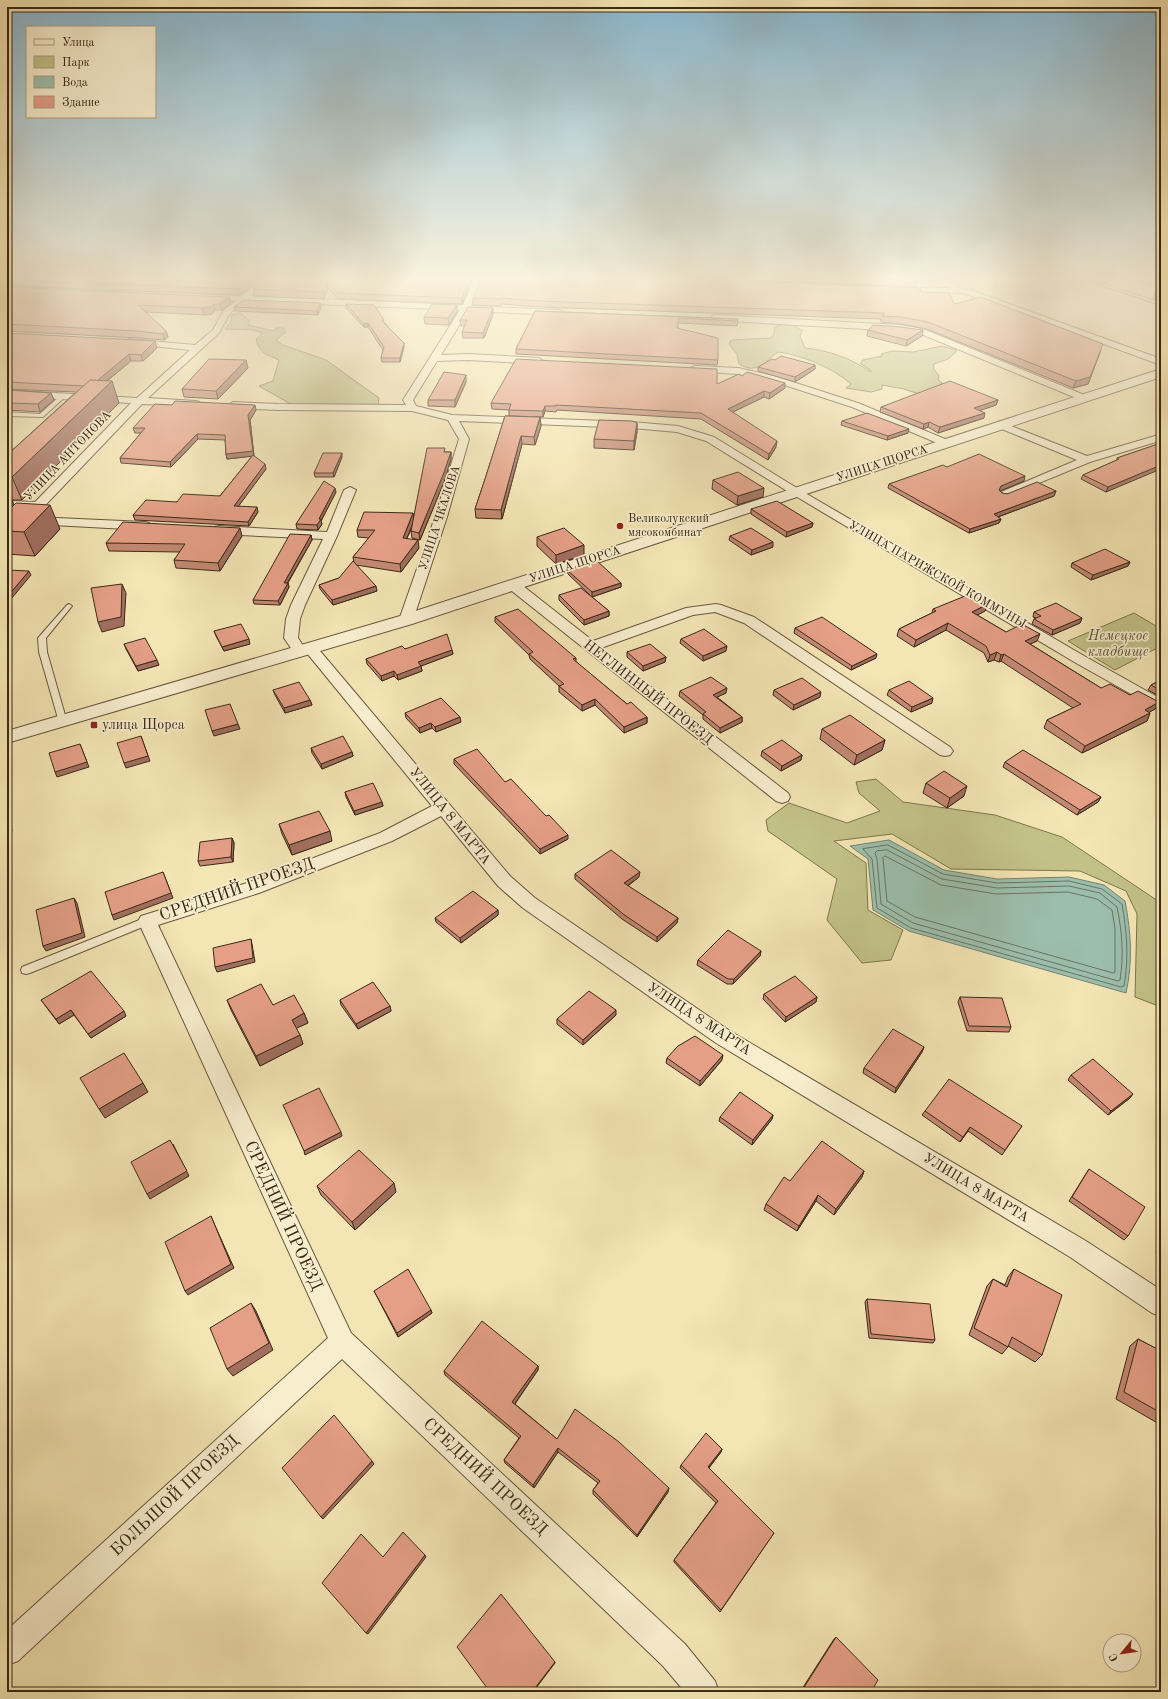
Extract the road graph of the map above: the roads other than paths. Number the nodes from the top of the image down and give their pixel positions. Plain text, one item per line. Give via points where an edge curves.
1 (189, 356) edge
2 (982, 356) edge
3 (1145, 356) edge
4 (434, 358) joint
5 (547, 361) edge
6 (1161, 362) edge
7 (682, 368) edge
8 (1161, 373) edge
9 (7, 393) edge
10 (63, 396) junction
11 (1084, 398) junction
12 (139, 401) junction
13 (209, 404) edge
14 (224, 405) edge
15 (412, 408) junction
16 (7, 414) edge
17 (452, 418) junction
18 (1001, 425) junction
19 (1161, 439) edge
20 (946, 443) junction
21 (1086, 460) junction
22 (350, 490) dead end
23 (796, 492) junction
24 (1005, 494) edge
25 (7, 502) edge
26 (40, 504) junction
27 (25, 519) junction
28 (158, 526) edge
29 (206, 529) edge
30 (331, 536) junction
31 (7, 538) edge
32 (513, 586) junction
33 (69, 606) dead end
34 (406, 620) junction
35 (590, 647) junction
36 (305, 649) junction
37 (1161, 705) edge
38 (63, 722) junction
39 (7, 737) edge
40 (945, 751) dead end
41 (782, 798) dead end
42 (444, 807) junction
43 (147, 921) junction
44 (26, 970) dead end
45 (1161, 1304) edge
46 (342, 1342) junction
47 (7, 1650) edge
48 (704, 1692) edge

1 - 12 street, УЛИЦА АНТОНОВА
2 - 11 street
3 - 6 street
4 - 5 street
4 - 15 street via 408,400
7 - 20 street via 738,371 771,378 854,405
8 - 11 street, УЛИЦА ЩОРСА
9 - 10 street
10 - 12 street
10 - 16 lane via 41,416
11 - 18 street, УЛИЦА ЩОРСА
12 - 13 street
12 - 26 street, УЛИЦА АНТОНОВА
14 - 15 street, УЛИЦА ПАРИЖСКОЙ КОММУНЫ via 279,408
15 - 17 street, УЛИЦА ПАРИЖСКОЙ КОММУНЫ
17 - 23 street, УЛИЦА ПАРИЖСКОЙ КОММУНЫ via 678,429 710,439
17 - 34 street, УЛИЦА ЧКАЛОВА via 464,439 441,518
18 - 20 street, УЛИЦА ЩОРСА
18 - 21 street
19 - 21 street
20 - 23 street, УЛИЦА ЩОРСА
21 - 24 street
22 - 30 street
23 - 32 street, УЛИЦА ЩОРСА
23 - 37 street, УЛИЦА ПАРИЖСКОЙ КОММУНЫ
25 - 26 lane
26 - 27 street, УЛИЦА АНТОНОВА
27 - 28 street
27 - 31 street, УЛИЦА АНТОНОВА
29 - 30 street
30 - 36 street via 293,619 291,638
32 - 34 street, УЛИЦА ЩОРСА
32 - 35 street, НЕГЛИННЫЙ ПРОЕЗД
33 - 38 lane via 42,638 43,652
34 - 36 street, УЛИЦА ЩОРСА
35 - 40 street via 692,611 716,608 749,620
35 - 41 street, НЕГЛИННЫЙ ПРОЕЗД
36 - 38 street, УЛИЦА ЩОРСА
36 - 42 street, УЛИЦА 8 МАРТА
38 - 39 street, УЛИЦА ЩОРСА
42 - 43 street, СРЕДНИЙ ПРОЕЗД via 379,839 253,888
42 - 45 street, УЛИЦА 8 МАРТА via 504,881 550,918 724,1037 1078,1249
43 - 44 lane
43 - 46 street, СРЕДНИЙ ПРОЕЗД
46 - 47 street, БОЛЬШОЙ ПРОЕЗД
46 - 48 street, СРЕДНИЙ ПРОЕЗД via 674,1655

